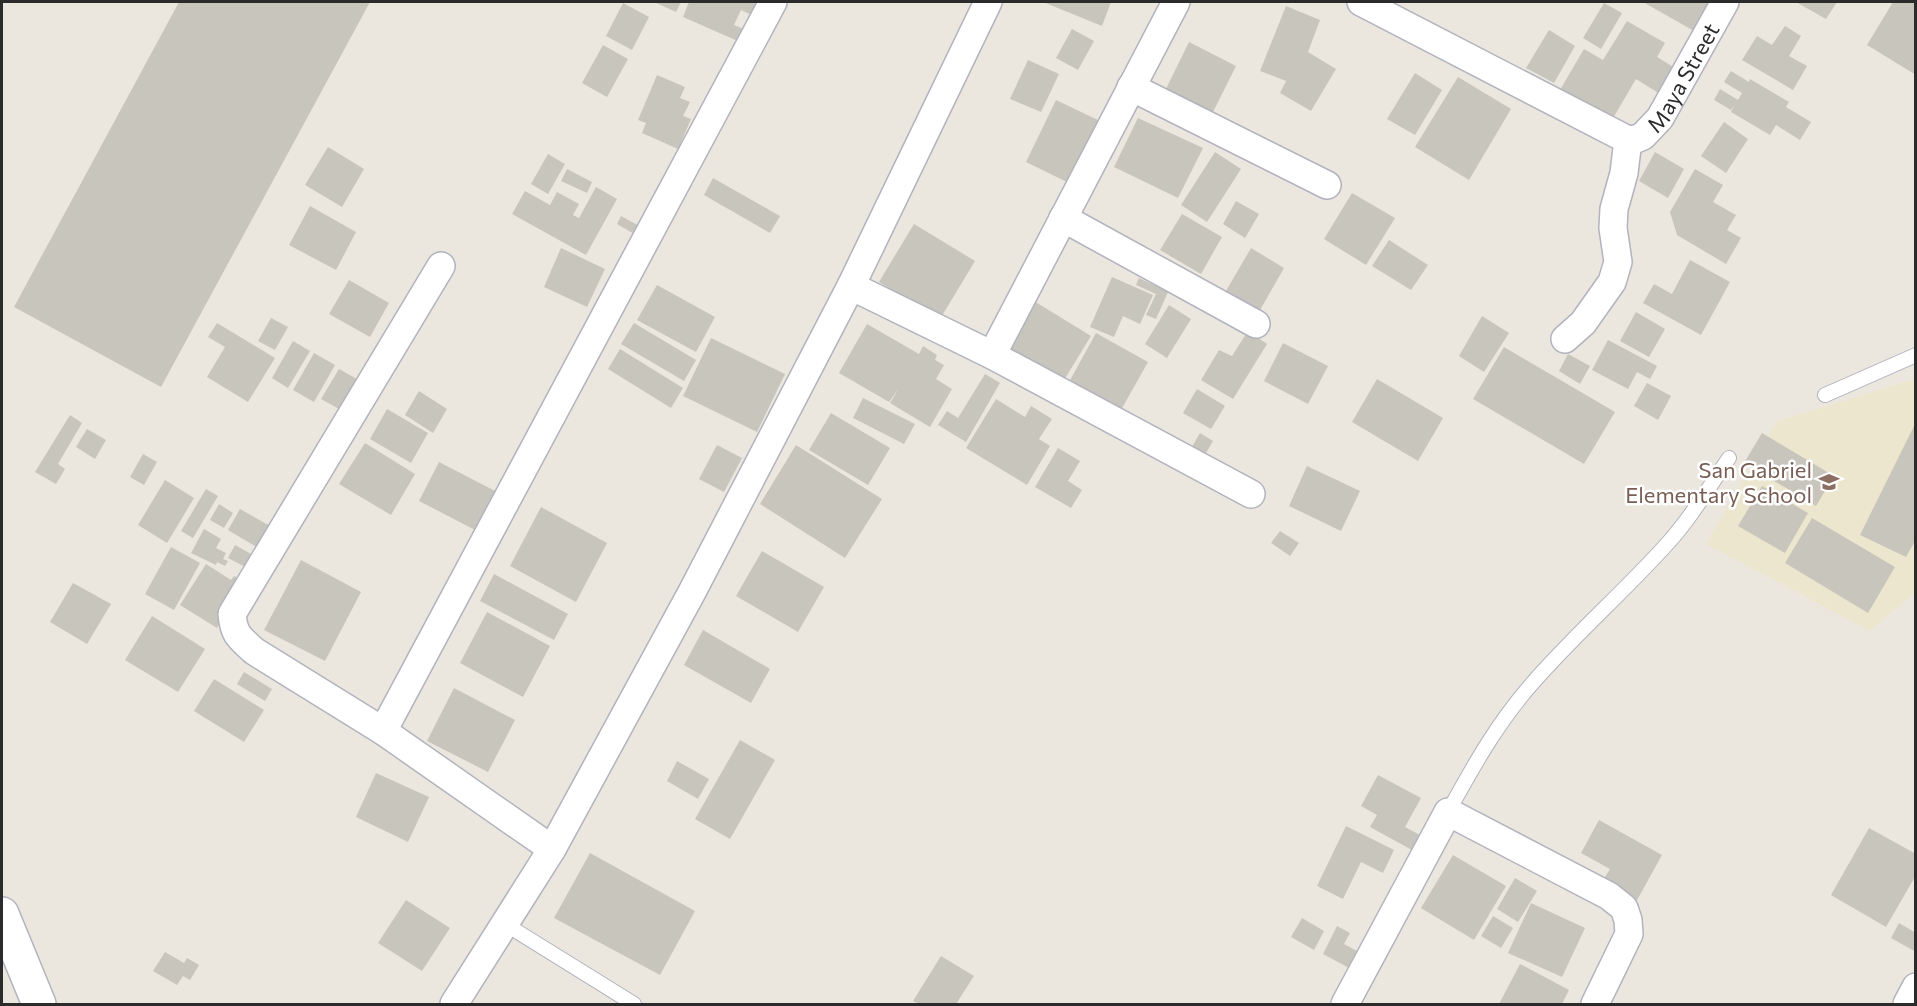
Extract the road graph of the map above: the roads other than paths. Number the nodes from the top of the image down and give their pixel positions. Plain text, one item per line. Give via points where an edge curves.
1 (773, 2) edge
2 (988, 2) edge
3 (1176, 2) edge
4 (1361, 2) edge
5 (1725, 2) edge
6 (1131, 87) junction
7 (1628, 140) junction
8 (1327, 185) dead end
9 (1063, 218) junction
10 (441, 266) dead end
11 (851, 286) junction
12 (1256, 324) dead end
13 (1565, 339) dead end
14 (992, 355) junction
15 (1916, 355) edge
16 (1825, 395) dead end
17 (1729, 458) dead end
18 (1251, 494) dead end
19 (383, 730) junction
20 (1448, 812) junction
21 (552, 849) junction
22 (2, 914) edge
23 (505, 924) junction
24 (1916, 987) edge
25 (39, 1005) edge
26 (454, 1005) edge
27 (634, 1005) edge
28 (1345, 1005) edge
29 (1595, 1005) edge
30 (1907, 1005) edge

1 - 19 street
2 - 11 street
3 - 6 street
4 - 7 street
5 - 7 street, Maya Street via 1660,118 1643,136
6 - 8 street
6 - 9 street
7 - 13 street via 1614,210 1612,228 1618,262 1612,282 1583,323
9 - 12 street
9 - 14 street
10 - 19 street via 232,614 234,628 254,651
11 - 14 street
11 - 21 street via 692,592
14 - 18 street
15 - 16 lane
17 - 20 lane via 1668,543 1531,684 1488,740
19 - 21 street
20 - 28 street
20 - 29 street via 1610,896 1624,908 1629,934
21 - 23 street
22 - 25 street
23 - 26 street
23 - 27 lane
24 - 30 street

